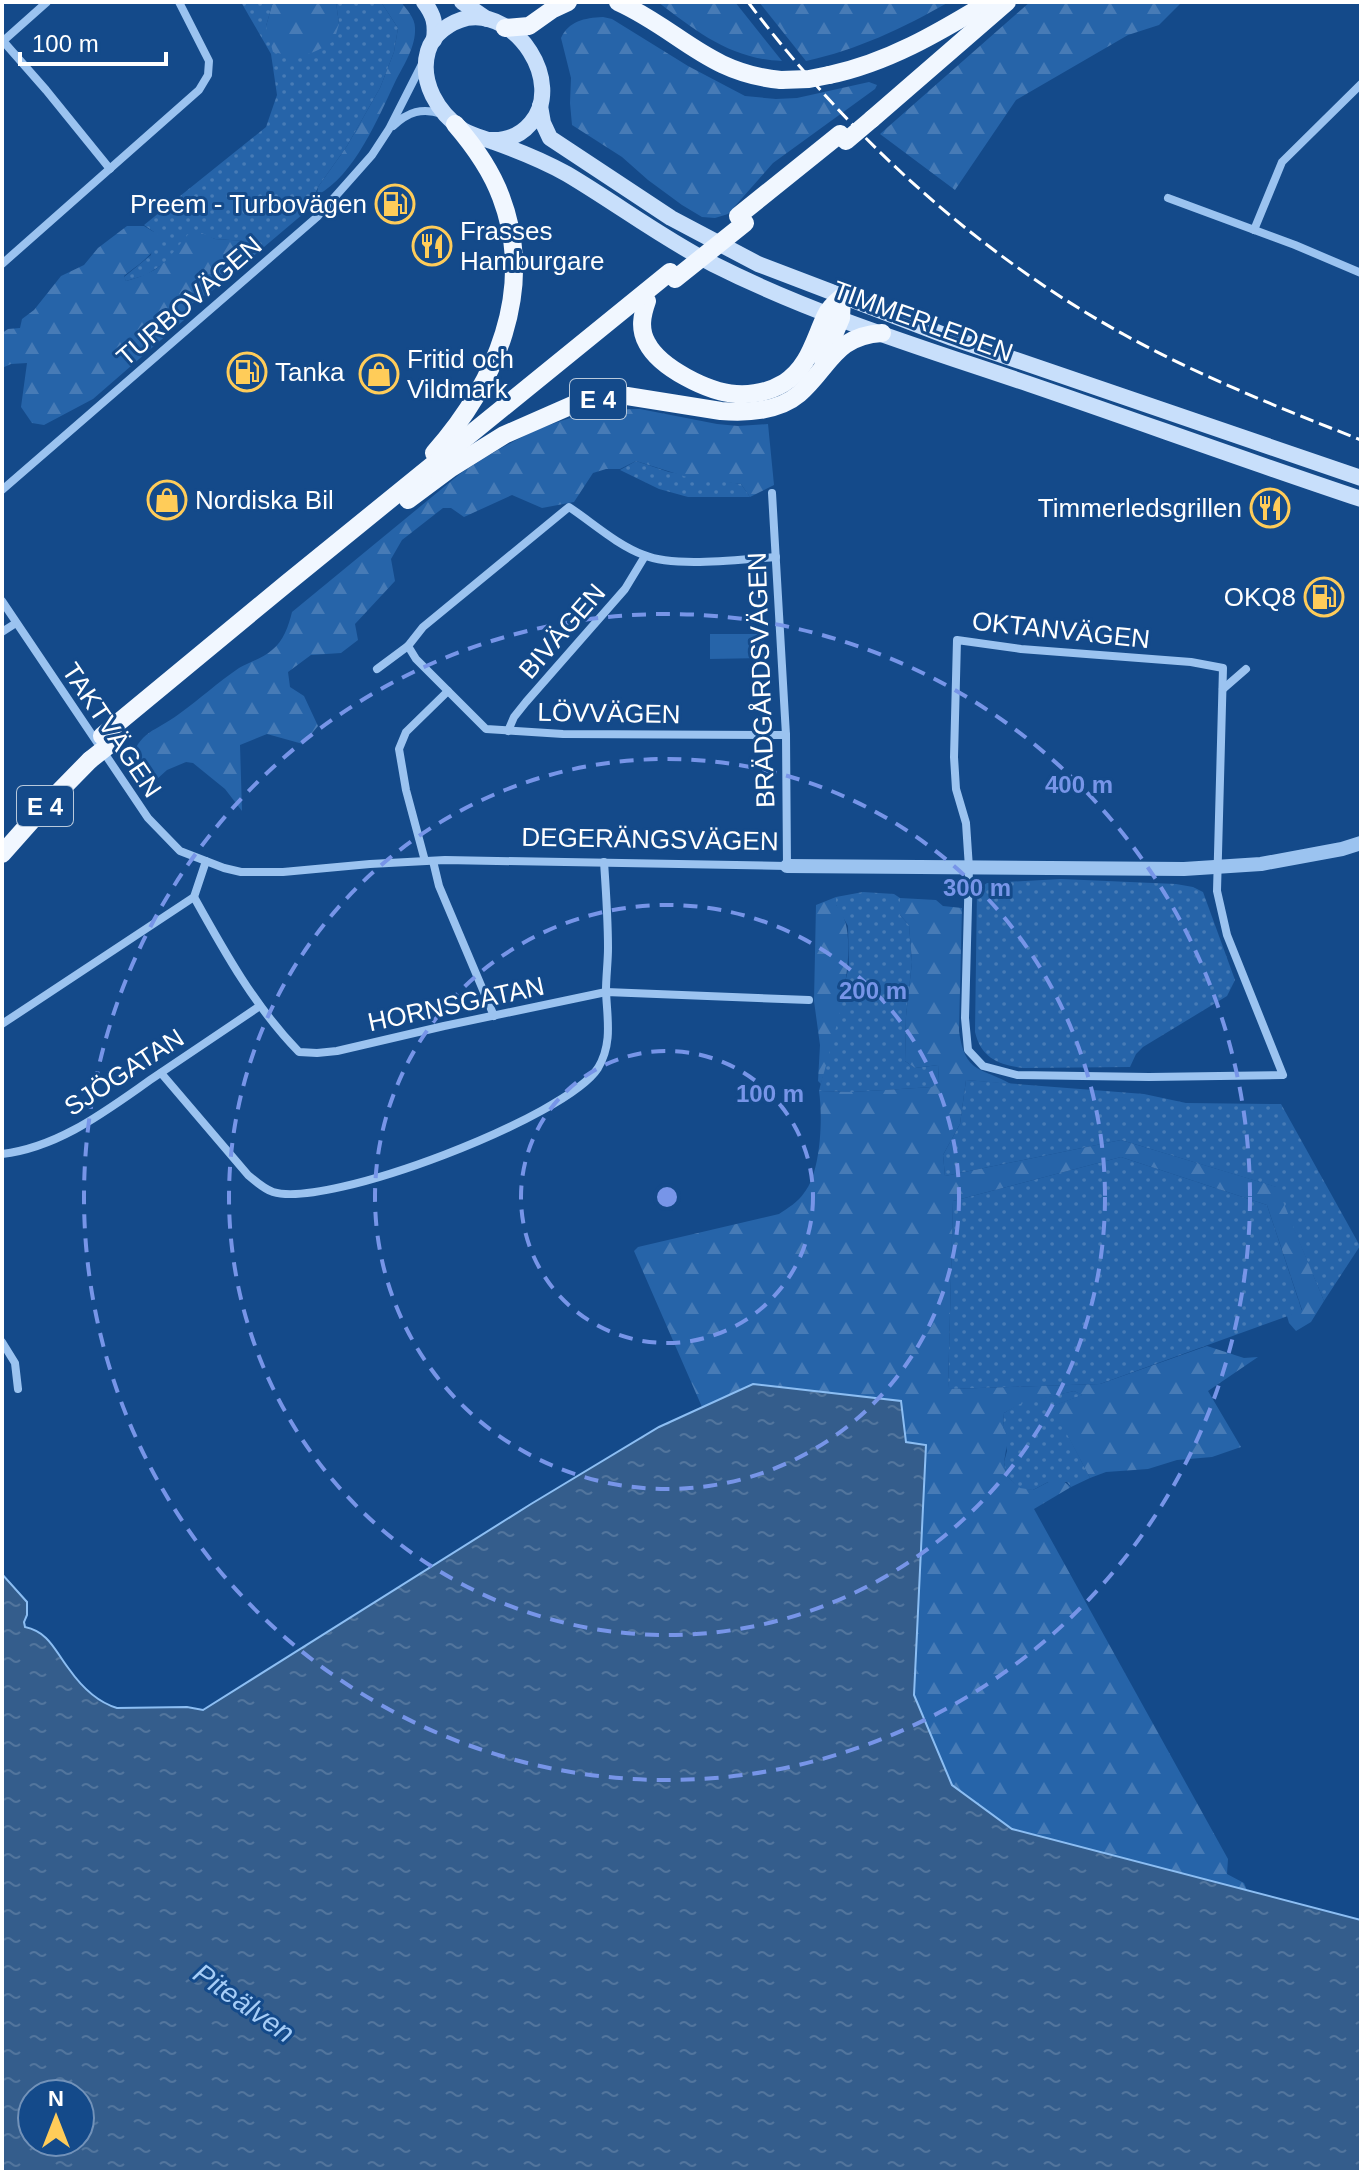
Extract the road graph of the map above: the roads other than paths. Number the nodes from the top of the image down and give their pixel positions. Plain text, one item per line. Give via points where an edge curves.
1 (47, 2) edge
2 (179, 2) edge
3 (424, 2) edge
4 (462, 2) edge
5 (568, 2) edge
6 (618, 2) edge
7 (991, 2) edge
8 (1007, 2) edge
9 (497, 24) junction
10 (2, 41) edge
11 (431, 46) junction
12 (1361, 84) edge
13 (540, 106) junction
14 (869, 116) junction
15 (452, 120) junction
16 (389, 129) junction
17 (490, 140) junction
18 (110, 169) junction
19 (1168, 198) dead end
20 (1254, 230) junction
21 (2, 264) edge
22 (1361, 273) edge
23 (672, 276) junction
24 (842, 297) junction
25 (647, 301) junction
26 (834, 315) junction
27 (882, 333) junction
28 (816, 374) junction
29 (1361, 478) edge
30 (2, 490) edge
31 (772, 493) dead end
32 (1361, 499) edge
33 (396, 509) junction
34 (365, 520) junction
35 (645, 556) junction
36 (776, 557) junction
37 (2, 601) edge
38 (16, 623) junction
39 (2, 632) edge
40 (408, 646) junction
41 (377, 669) dead end
42 (1246, 669) dead end
43 (1223, 689) junction
44 (448, 691) junction
45 (508, 731) junction
46 (786, 735) junction
47 (106, 740) junction
48 (88, 756) junction
49 (2, 840) edge
50 (1361, 843) edge
51 (2, 854) edge
52 (206, 861) junction
53 (429, 861) junction
54 (604, 862) junction
55 (787, 866) junction
56 (1217, 867) junction
57 (969, 868) junction
58 (194, 897) junction
59 (606, 992) junction
60 (809, 1000) dead end
61 (260, 1006) junction
62 (494, 1016) junction
63 (2, 1024) edge
64 (161, 1073) junction
65 (2, 1154) edge
66 (2, 1342) edge
67 (18, 1389) dead end

1 - 10 street
2 - 18 street via 209,61 208,75 199,90
3 - 11 main road via 435,22
4 - 9 main road
5 - 9 highway via 529,26
6 - 7 highway, E 4, bridge via 713,61 781,80 860,66 902,50
7 - 14 highway, E 4
8 - 14 highway, E 4
9 - 11 main road via 473,18 456,21
9 - 13 main road via 521,41 538,65 544,90
10 - 18 street
11 - 15 main road via 425,67 428,85
11 - 16 street, TURBOVÄGEN
12 - 20 street via 1282,162
13 - 17 main road via 516,135
13 - 24 main road, TIMMERLEDEN via 550,138 645,202 744,257
14 - 23 highway, E 4, bridge
15 - 16 street, TURBOVÄGEN via 435,111 414,111
15 - 17 main road
15 - 34 highway, E 4 via 487,168 506,213 514,274 508,320 490,371 462,418
16 - 30 street, TURBOVÄGEN via 317,217
17 - 26 main road, TIMMERLEDEN via 565,173 713,264
18 - 21 street
19 - 20 street
20 - 22 street
23 - 25 highway, E 4
23 - 34 highway, E 4
24 - 26 highway, E 4
24 - 29 main road, TIMMERLEDEN
25 - 26 highway, E 4 via 642,327 660,359 692,380 739,395 770,390 796,373
25 - 33 highway, E 4
26 - 27 main road, TIMMERLEDEN
26 - 28 highway, E 4
27 - 28 highway, E 4 via 847,342
27 - 32 main road, TIMMERLEDEN
28 - 33 highway, E 4 via 786,402 753,411 627,396 577,403 504,435
31 - 36 street, BRÄDGÅRDSVÄGEN
33 - 47 highway, E 4
34 - 47 highway, E 4
35 - 36 street via 684,562
35 - 40 street via 569,507 423,627
35 - 45 street, BIVÄGEN via 625,589 526,702
36 - 46 street, BRÄDGÅRDSVÄGEN
37 - 38 street, TAKTVÄGEN
38 - 39 street
38 - 52 street, TAKTVÄGEN via 148,818 180,851
40 - 41 street
40 - 44 street, LÖVVÄGEN
42 - 43 street
43 - 56 street
43 - 57 street, OKTANVÄGEN via 1223,668 1191,662 957,640 954,757
44 - 45 street, LÖVVÄGEN via 486,729
44 - 53 street via 406,732 399,749
45 - 46 street, LÖVVÄGEN
46 - 55 street, BRÄDGÅRDSVÄGEN
47 - 48 highway, E 4, bridge
48 - 49 highway, E 4
48 - 51 highway, E 4
50 - 56 street, DEGERÄNGSVÄGEN via 1261,864
52 - 53 street, DEGERÄNGSVÄGEN via 241,872
52 - 58 street
53 - 54 street, DEGERÄNGSVÄGEN
53 - 62 street
54 - 55 street, DEGERÄNGSVÄGEN
54 - 59 street
55 - 57 street, DEGERÄNGSVÄGEN
56 - 57 street, DEGERÄNGSVÄGEN
56 - 57 street via 1227,935 1283,1075 1017,1075 983,1066 968,1050 965,1018
58 - 61 street, HORNSGATAN
58 - 63 street
59 - 60 street, HORNSGATAN
59 - 62 street, HORNSGATAN
59 - 64 street via 606,1050 596,1070 570,1094 441,1158 336,1188 294,1194 259,1184
61 - 62 street, HORNSGATAN via 299,1052 317,1053
61 - 64 street, SJÖGATAN
64 - 65 street, SJÖGATAN via 50,1143
66 - 67 street via 15,1363

